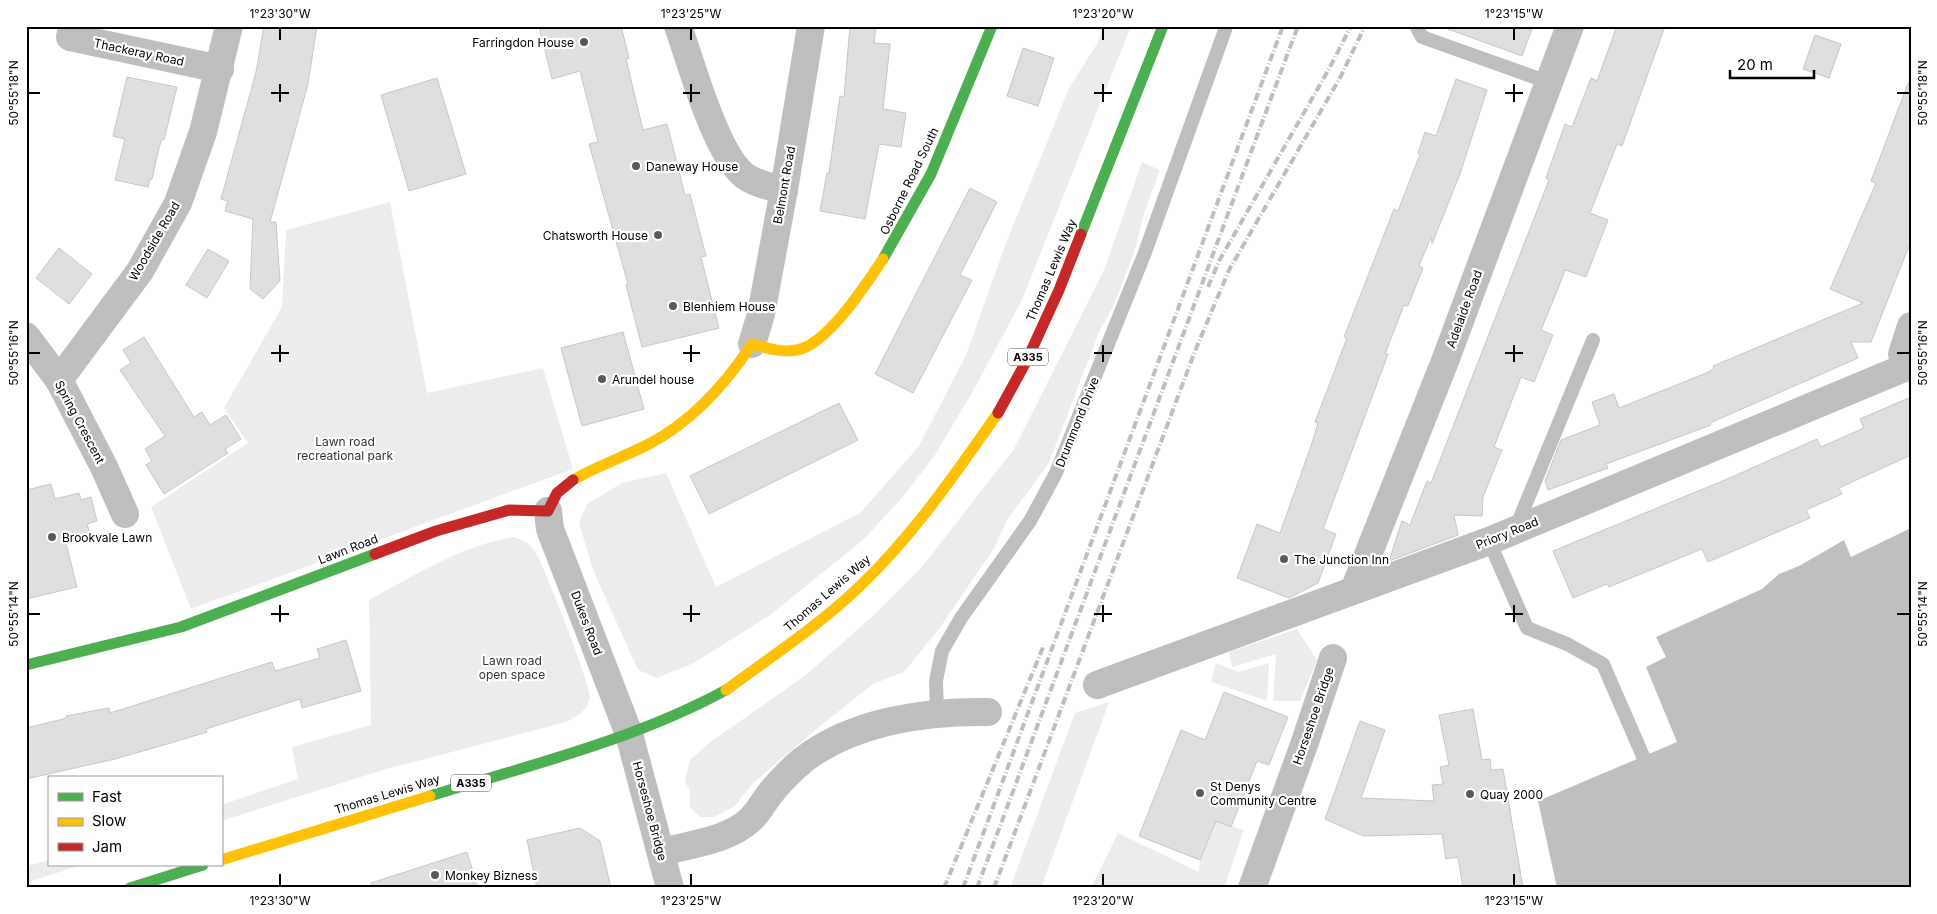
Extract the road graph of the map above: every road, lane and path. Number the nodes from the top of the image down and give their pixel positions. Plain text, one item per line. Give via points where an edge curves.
1 (72, 26) edge
2 (229, 26) edge
3 (678, 26) edge
4 (811, 26) edge
5 (992, 26) edge
6 (1163, 26) edge
7 (1416, 26) edge
8 (1570, 26) edge
9 (1225, 30) dead end
10 (220, 68) junction
11 (1548, 82) junction
12 (784, 190) junction
13 (1911, 326) edge
14 (26, 336) edge
15 (1593, 340) dead end
16 (752, 344) junction
17 (1908, 367) edge
18 (59, 380) junction
19 (548, 511) junction
20 (125, 514) dead end
21 (1514, 530) junction
22 (1489, 541) junction
23 (1354, 590) junction
24 (1333, 658) dead end
25 (26, 664) edge
26 (1097, 685) dead end
27 (988, 712) dead end
28 (937, 713) junction
29 (630, 734) junction
30 (1669, 816) dead end
31 (662, 852) junction
32 (222, 860) edge
33 (200, 866) edge
34 (130, 888) edge
35 (670, 888) edge
36 (1252, 888) edge

1 - 10 street, Thackeray Road via 70,37
2 - 10 street, Woodside Road
3 - 12 street via 724,150 747,178
4 - 12 street, Belmont Road
5 - 16 main road, Osborne Road South via 960,108 901,232 869,281 816,342 803,349 791,351
6 - 29 main road, Thomas Lewis Way / A335 via 1059,290 1027,360 1002,408 936,501 900,545 858,588 805,632 726,690 682,713
7 - 11 lane via 1422,37
8 - 11 street, Adelaide Road
9 - 28 lane, Drummond Drive via 1137,272 1056,473 1026,528 961,618 942,651 936,681
10 - 18 street, Woodside Road via 203,132 178,203 140,271
11 - 23 street, Adelaide Road via 1445,361
12 - 16 street, Belmont Road via 761,314
13 - 17 street via 1902,354
14 - 18 street, Spring Crescent
15 - 21 lane
16 - 19 main road via 733,374 708,403 662,437 578,478 557,493
17 - 21 street, Priory Road
18 - 20 street, Spring Crescent
19 - 25 main road, Lawn Road via 509,510 436,530 181,627
19 - 29 street, Dukes Road via 550,529
21 - 22 street, Priory Road
22 - 23 street, Priory Road
22 - 30 lane via 1527,628 1603,664
23 - 26 street, Priory Road
24 - 36 street, Horseshoe Bridge
27 - 28 street
28 - 31 street via 877,726 839,740 792,770 752,819 734,832
29 - 31 street, Horseshoe Bridge
29 - 32 main road, Thomas Lewis Way / A335
31 - 35 street, Horseshoe Bridge
33 - 34 main road

